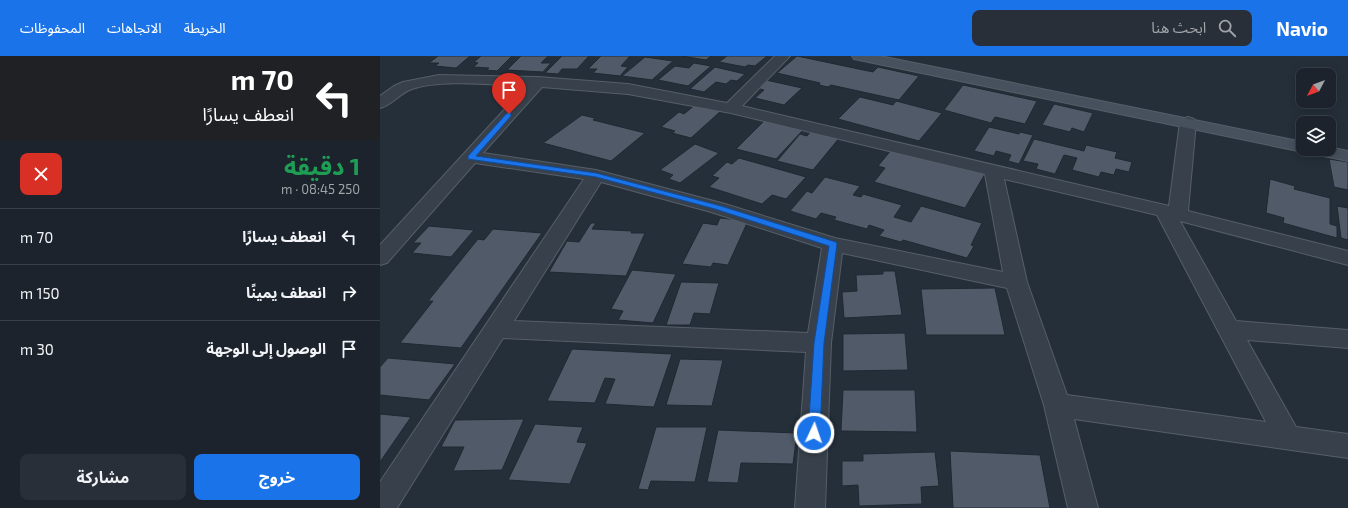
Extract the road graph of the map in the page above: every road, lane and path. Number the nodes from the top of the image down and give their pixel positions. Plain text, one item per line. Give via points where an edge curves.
1 (783, 56) edge
2 (859, 56) edge
3 (911, 56) edge
4 (538, 82) junction
5 (380, 103) edge
6 (732, 108) junction
7 (1188, 122) junction
8 (1218, 122) junction
9 (1296, 133) edge
10 (1336, 141) edge
11 (1296, 144) edge
12 (1348, 144) edge
13 (1336, 153) edge
14 (1348, 156) edge
15 (470, 157) junction
16 (993, 170) junction
17 (596, 175) junction
18 (1171, 213) junction
19 (833, 244) junction
20 (1342, 257) edge
21 (380, 258) edge
22 (1348, 274) edge
23 (1016, 282) junction
24 (496, 329) junction
25 (1228, 329) junction
26 (1348, 339) edge
27 (819, 343) junction
28 (1057, 406) junction
29 (1288, 438) junction
30 (1348, 446) edge
31 (380, 508) edge
32 (810, 508) edge
33 (1082, 508) edge

1 - 6 street
2 - 7 street
3 - 8 street
4 - 5 street via 431,80 416,82 399,89
4 - 6 street via 628,89
4 - 15 street
6 - 16 street
7 - 8 street
7 - 18 street
8 - 9 street
8 - 11 street
10 - 12 street
13 - 14 street
15 - 17 street
15 - 21 street
16 - 18 street
16 - 23 street
17 - 19 street via 718,208
17 - 24 street
18 - 20 street
18 - 25 street
19 - 23 street
19 - 27 street
20 - 22 street
23 - 28 street
24 - 27 street
24 - 31 street
25 - 26 street
25 - 29 street
27 - 32 street
28 - 29 street
28 - 33 street
29 - 30 street

